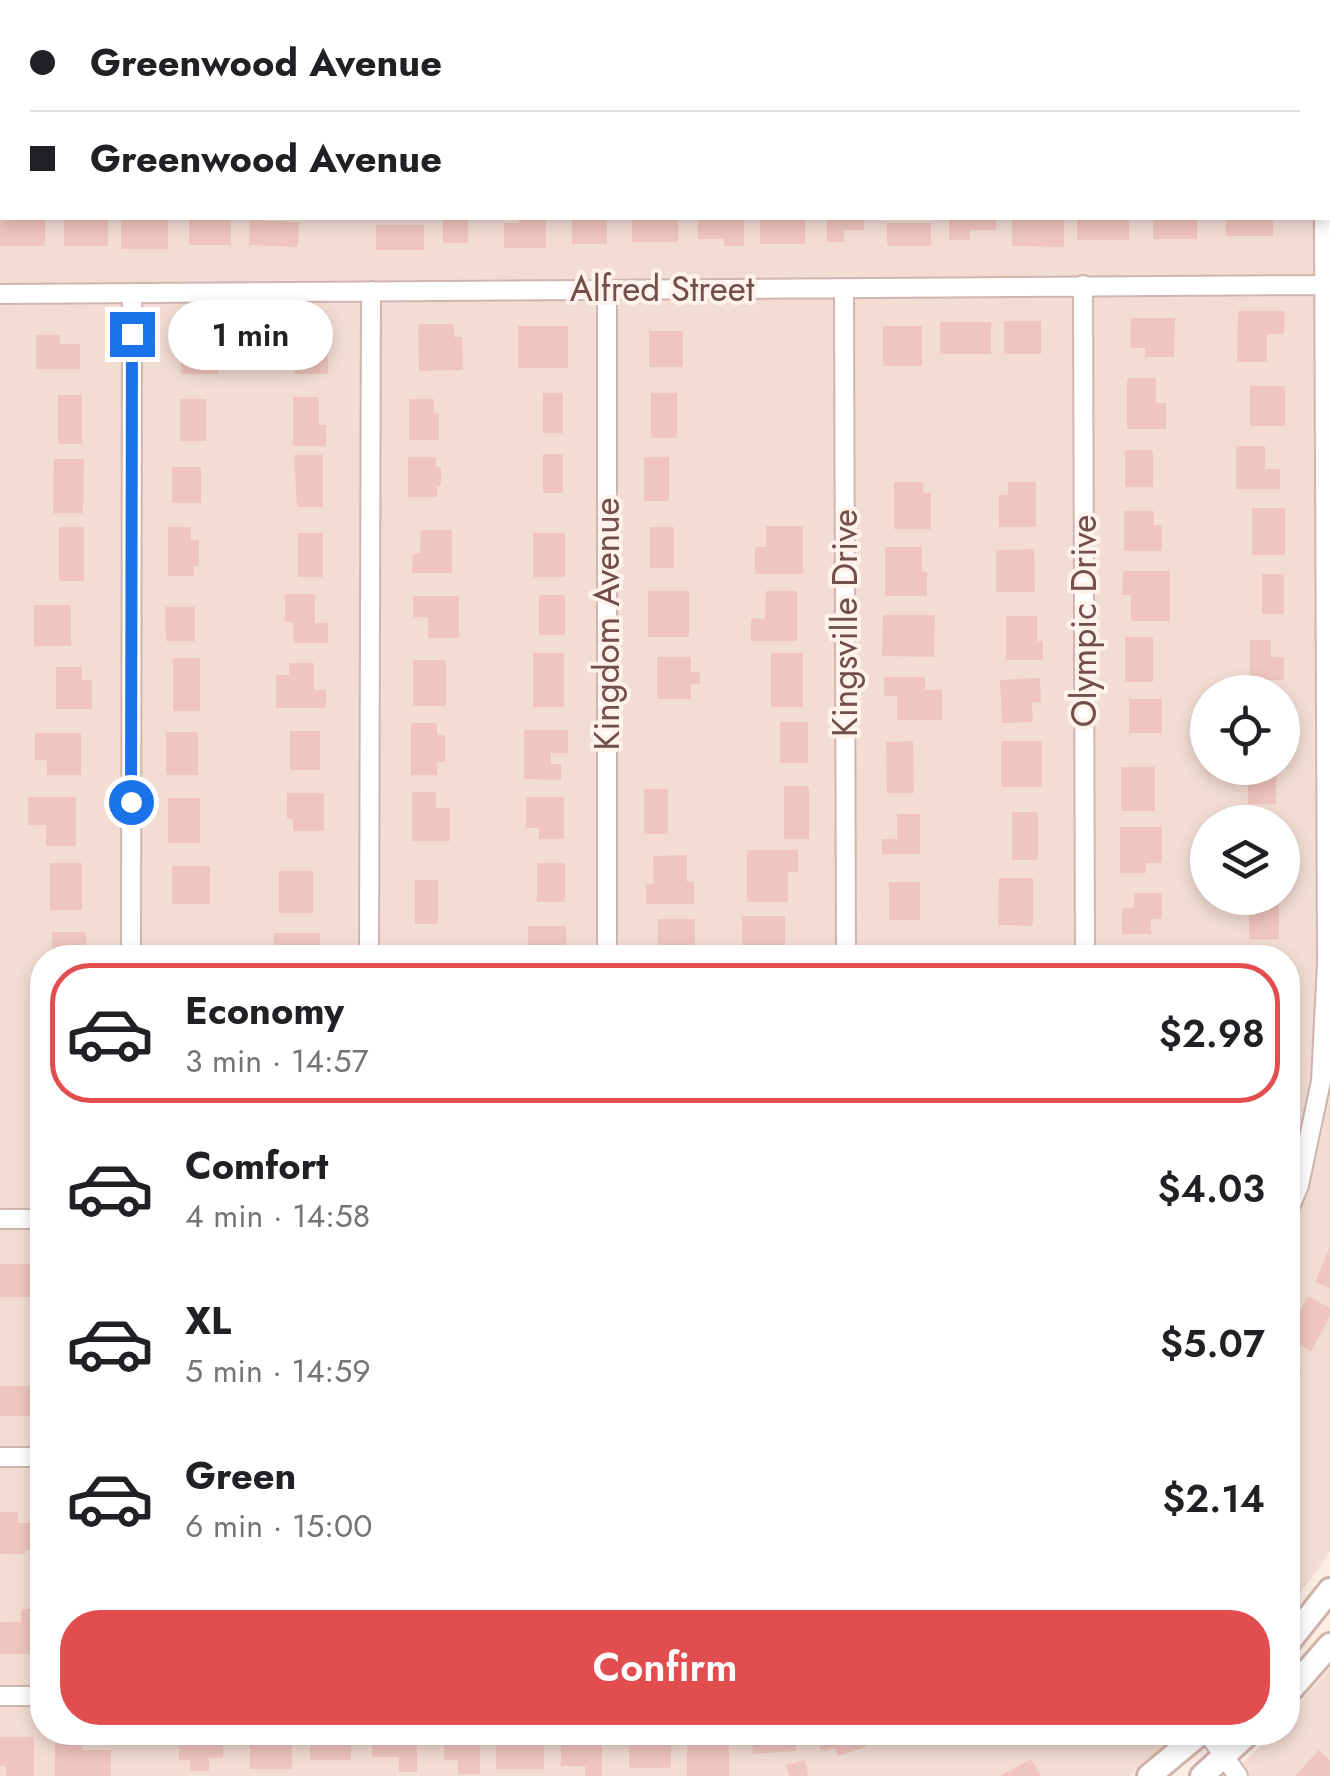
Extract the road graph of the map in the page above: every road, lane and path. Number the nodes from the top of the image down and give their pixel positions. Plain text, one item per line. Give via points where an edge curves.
1 (1324, 220) edge
2 (1083, 285) junction
3 (1324, 285) junction
4 (844, 288) junction
5 (607, 290) junction
6 (371, 291) junction
7 (0, 294) edge
8 (132, 294) junction
9 (131, 945) edge
10 (369, 945) edge
11 (607, 945) edge
12 (846, 945) edge
13 (1085, 945) edge
14 (1328, 962) edge
15 (1300, 1179) edge
16 (0, 1219) edge
17 (30, 1219) edge
18 (0, 1457) edge
19 (30, 1457) edge
20 (1330, 1590) edge
21 (1300, 1628) edge
22 (1330, 1645) edge
23 (1300, 1679) edge
24 (0, 1696) edge
25 (30, 1696) edge
26 (1188, 1745) edge
27 (1215, 1745) edge
28 (1232, 1766) edge
29 (1149, 1776) edge
30 (1202, 1776) edge

1 - 3 street
2 - 3 street, Alfred Street
2 - 4 street, Alfred Street
2 - 13 street, Olympic Drive
3 - 14 street
4 - 5 street, Alfred Street
4 - 12 street, Kingsville Drive
5 - 6 street, Alfred Street
5 - 11 street, Kingdom Avenue
6 - 8 street, Alfred Street
6 - 10 street
7 - 8 street, Alfred Street
8 - 9 street
14 - 15 street via 1321,1082
16 - 17 street
18 - 19 street
20 - 21 main road
22 - 23 main road
24 - 25 street
26 - 29 main road
27 - 28 street
28 - 30 main road

